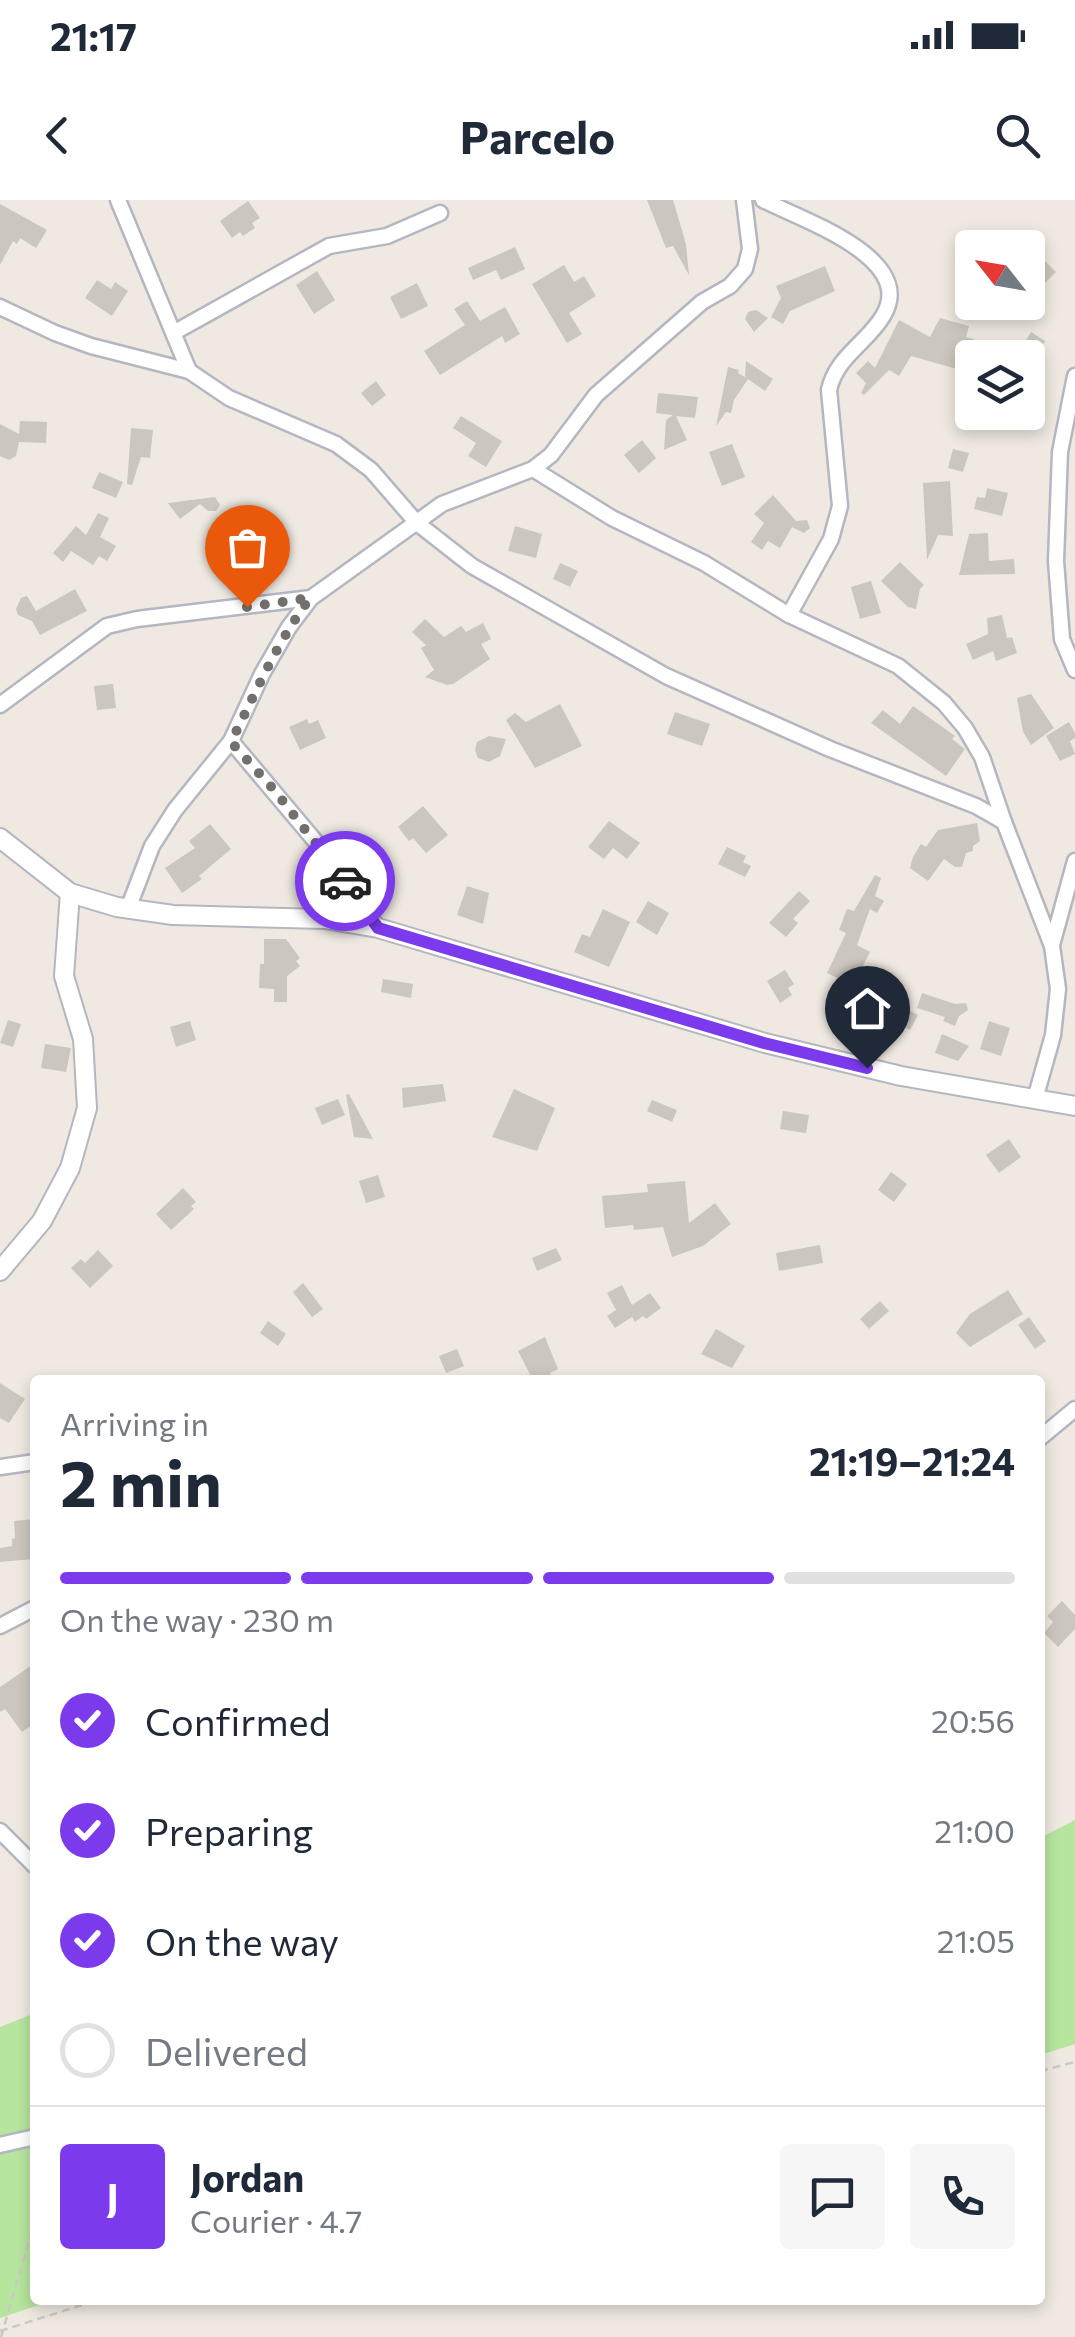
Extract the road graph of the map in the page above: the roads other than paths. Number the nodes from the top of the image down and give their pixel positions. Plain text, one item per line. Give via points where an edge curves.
1 (118, 200) edge
2 (744, 200) edge
3 (764, 200) edge
4 (440, 212) dead end
5 (0, 307) edge
6 (175, 332) junction
7 (189, 371) junction
8 (1075, 376) edge
9 (534, 469) junction
10 (416, 523) junction
11 (310, 598) junction
12 (789, 615) junction
13 (1075, 670) edge
14 (0, 705) edge
15 (231, 742) junction
16 (1004, 822) junction
17 (0, 838) edge
18 (1075, 861) edge
19 (70, 893) junction
20 (128, 910) junction
21 (378, 928) junction
22 (1052, 946) junction
23 (1035, 1099) junction
24 (1075, 1106) edge
25 (0, 1271) edge
26 (1075, 1410) edge
27 (1045, 1434) edge
28 (30, 1463) edge
29 (0, 1467) edge
30 (30, 1611) edge
31 (0, 1626) edge
32 (0, 1831) edge
33 (30, 1861) edge
34 (30, 2137) edge
35 (0, 2145) edge

1 - 6 street
2 - 9 street via 750,249 745,269 596,395
3 - 12 street via 855,246 886,274 892,291 884,316 832,372 828,390 840,506 831,539
4 - 6 street via 387,236 330,246
5 - 7 street via 91,346
6 - 7 street
7 - 10 street via 229,398 336,444 371,470
8 - 13 street via 1060,452 1056,560 1062,639
9 - 10 street via 442,504
9 - 12 street
10 - 11 street
10 - 16 street via 472,566 666,676
11 - 14 street via 106,626
11 - 15 street via 262,674
12 - 16 street via 898,666 944,703 982,757
15 - 20 street via 152,846
15 - 21 street
16 - 22 street
17 - 19 street
18 - 22 street
19 - 20 street
19 - 25 street via 64,976 83,1038 88,1108 70,1168 42,1220
20 - 21 street via 325,918
21 - 23 street via 764,1043
22 - 23 street via 1058,989 1053,1035
23 - 24 street
26 - 27 street
28 - 29 street
30 - 31 street
32 - 33 street
34 - 35 street

